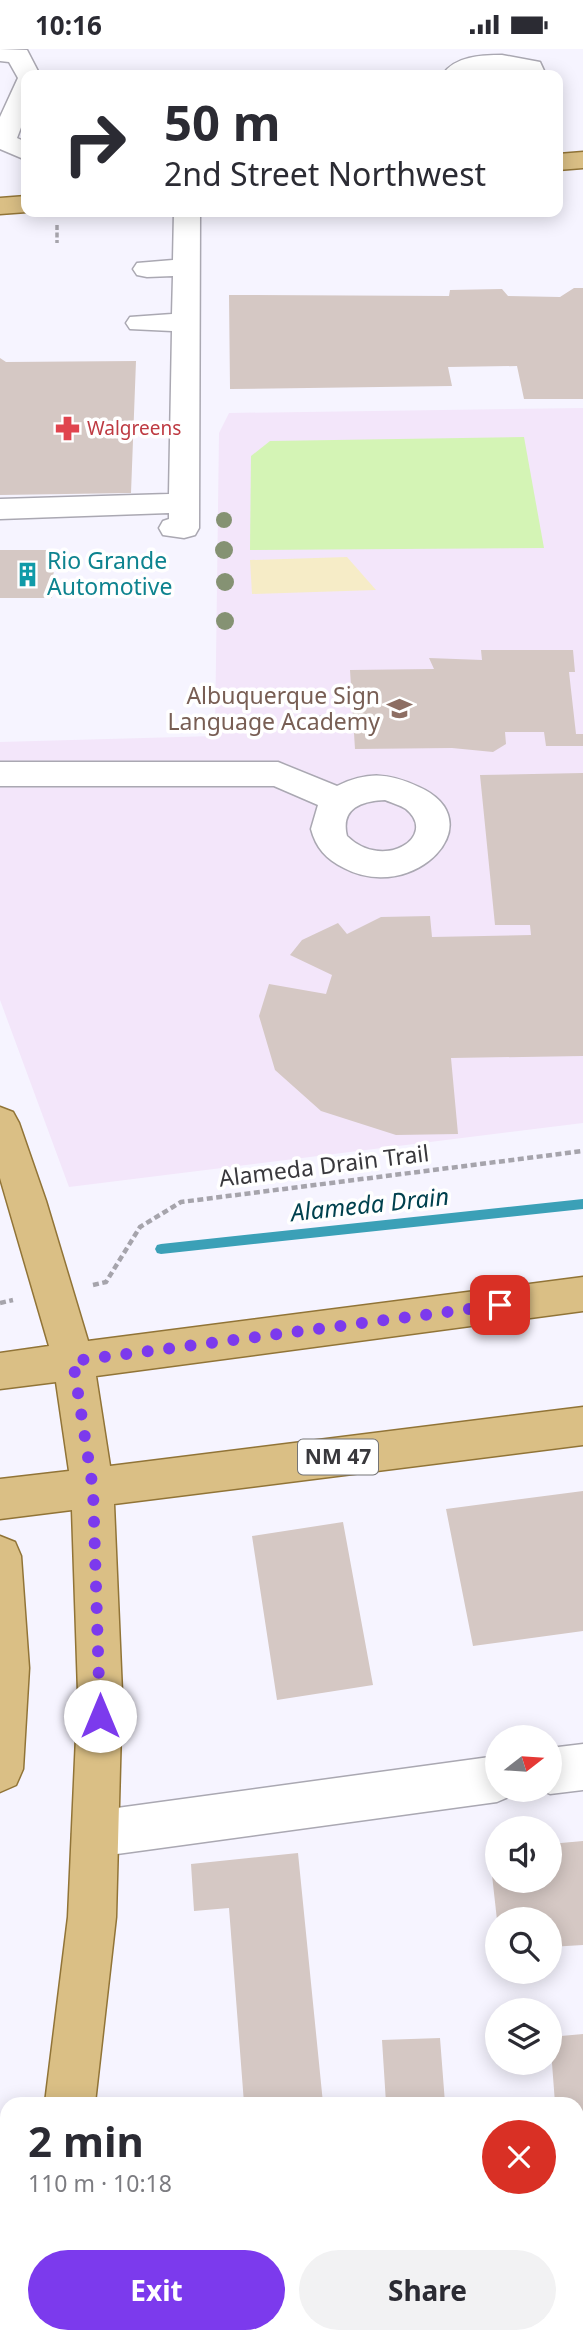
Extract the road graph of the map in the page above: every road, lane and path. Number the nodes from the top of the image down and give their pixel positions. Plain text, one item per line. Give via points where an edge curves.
1 (0, 54) edge
2 (26, 70) edge
3 (460, 70) edge
4 (532, 70) edge
5 (21, 108) edge
6 (21, 150) edge
7 (583, 160) edge
8 (563, 162) edge
9 (21, 205) edge
10 (0, 207) edge
11 (187, 217) edge
12 (57, 225) dead end
13 (57, 243) dead end
14 (185, 267) junction
15 (147, 269) dead end
16 (185, 322) junction
17 (140, 323) dead end
18 (0, 509) edge
19 (66, 529) dead end
20 (0, 531) edge
21 (337, 717) dead end
22 (300, 718) dead end
23 (0, 774) edge
24 (338, 800) dead end
25 (0, 1123) edge
26 (583, 1151) edge
27 (106, 1282) dead end
28 (583, 1294) edge
29 (73, 1361) junction
30 (0, 1371) edge
31 (583, 1426) edge
32 (93, 1489) junction
33 (0, 1499) edge
34 (0, 1556) edge
35 (583, 1767) edge
36 (0, 1769) edge
37 (562, 1770) edge
38 (485, 1781) edge
39 (95, 1834) junction
40 (71, 2097) edge

1 - 2 street via 18,55
3 - 4 street via 502,62 520,63
5 - 6 street via 3,141
7 - 8 main road
9 - 10 main road
11 - 14 street
12 - 13 path
14 - 15 street
14 - 16 street
16 - 17 street
16 - 18 street via 179,516
19 - 20 street
21 - 22 path
23 - 24 street via 278,773
25 - 29 main road
26 - 27 path, Alameda Drain Trail via 181,1202 140,1227
28 - 29 main road
29 - 30 main road
29 - 32 main road
31 - 32 main road, NM 47
32 - 33 main road, NM 47
32 - 39 main road via 100,1692
34 - 36 main road via 7,1668
35 - 37 street
38 - 39 street
39 - 40 main road via 92,1917

